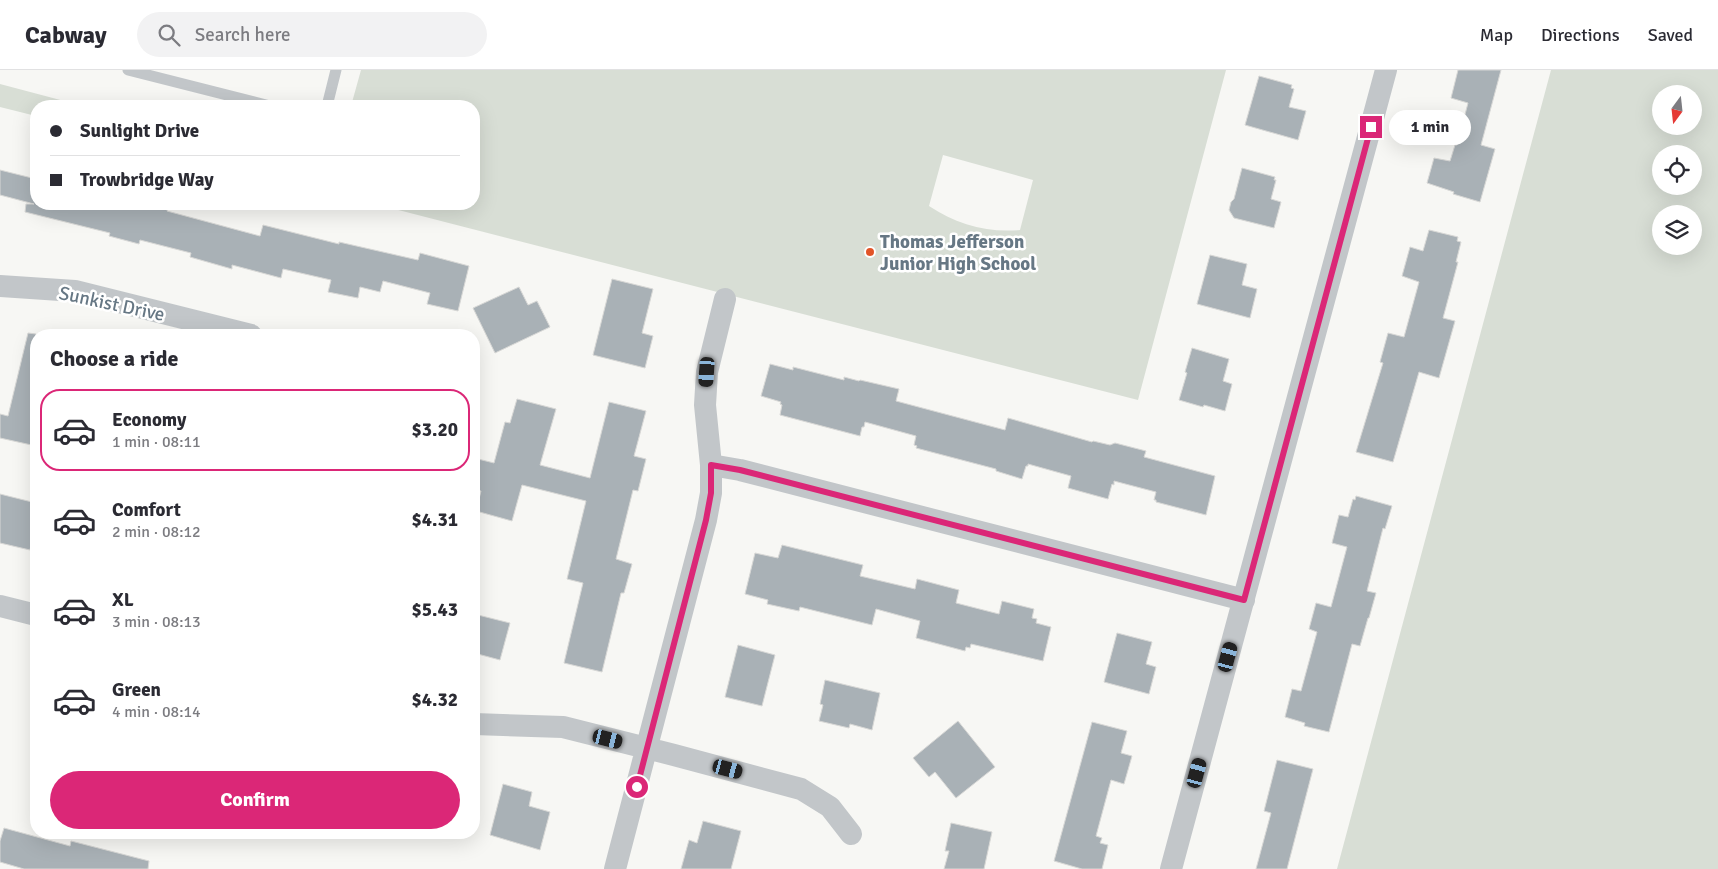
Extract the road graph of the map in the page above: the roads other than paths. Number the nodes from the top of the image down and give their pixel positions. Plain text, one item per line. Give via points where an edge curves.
1 (128, 70) edge
2 (336, 70) edge
3 (1386, 70) edge
4 (246, 100) edge
5 (328, 100) edge
6 (0, 286) edge
7 (725, 299) dead end
8 (227, 329) edge
9 (711, 465) junction
10 (1244, 600) junction
11 (0, 606) edge
12 (30, 614) edge
13 (480, 724) edge
14 (647, 748) junction
15 (851, 834) dead end
16 (615, 869) edge
17 (1171, 869) edge

1 - 4 lane
2 - 5 lane
3 - 10 street
6 - 8 street, Sunkist Drive via 75,291
7 - 9 street via 707,372 705,405
9 - 10 street
9 - 14 street via 711,493 706,520
10 - 17 street
11 - 12 street
13 - 14 street via 563,727
14 - 15 street via 800,789 830,807
14 - 16 street

